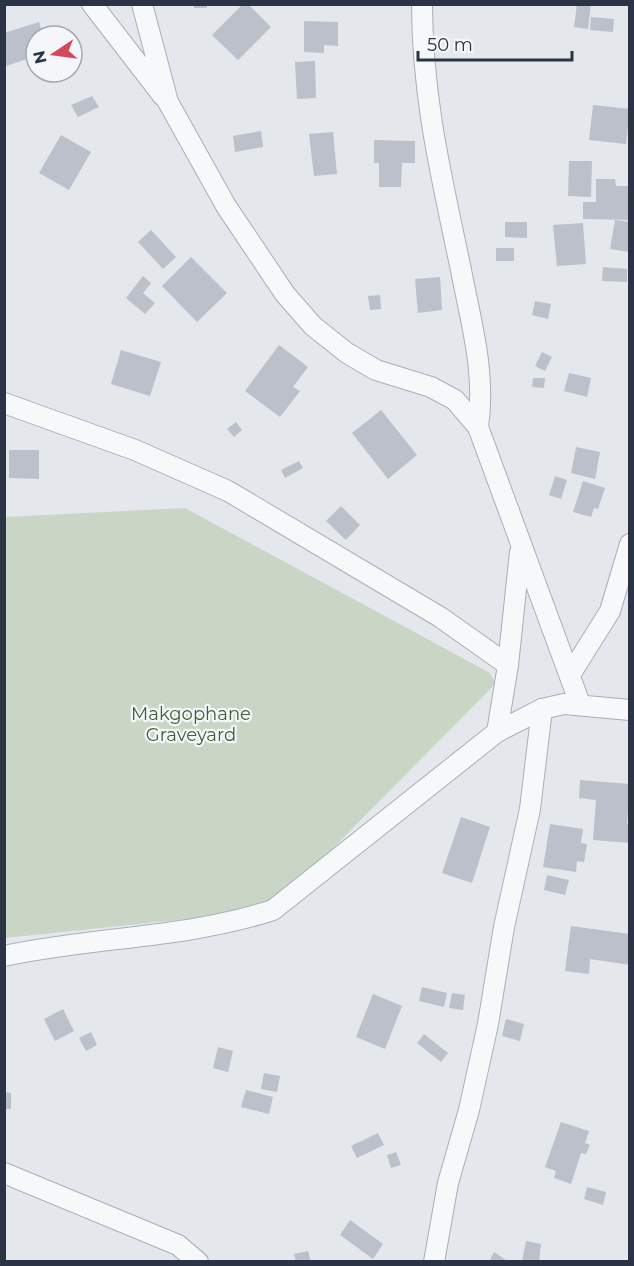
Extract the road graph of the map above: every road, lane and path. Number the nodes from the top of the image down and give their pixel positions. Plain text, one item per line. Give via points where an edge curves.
1 (142, 4) edge
2 (422, 4) edge
3 (99, 8) edge
4 (168, 102) junction
5 (4, 403) edge
6 (478, 427) junction
7 (630, 544) edge
8 (520, 546) junction
9 (508, 665) junction
10 (570, 675) junction
11 (580, 704) junction
12 (542, 709) junction
13 (630, 710) edge
14 (497, 732) junction
15 (4, 956) edge
16 (4, 1173) edge
17 (198, 1262) edge
18 (434, 1262) edge

1 - 4 street
2 - 6 street via 427,106 478,349 482,399
3 - 4 street
4 - 6 street via 226,206 285,294 313,326 376,370 431,387 455,400
5 - 9 street via 135,450 228,491 441,617
6 - 8 street
7 - 10 street via 610,611
8 - 9 street
8 - 10 street
9 - 14 street
10 - 11 street
11 - 12 street
11 - 13 street
12 - 14 street
12 - 18 street via 530,809 483,1046 448,1183
14 - 15 street via 273,910 239,921 50,946
16 - 17 street via 178,1245

